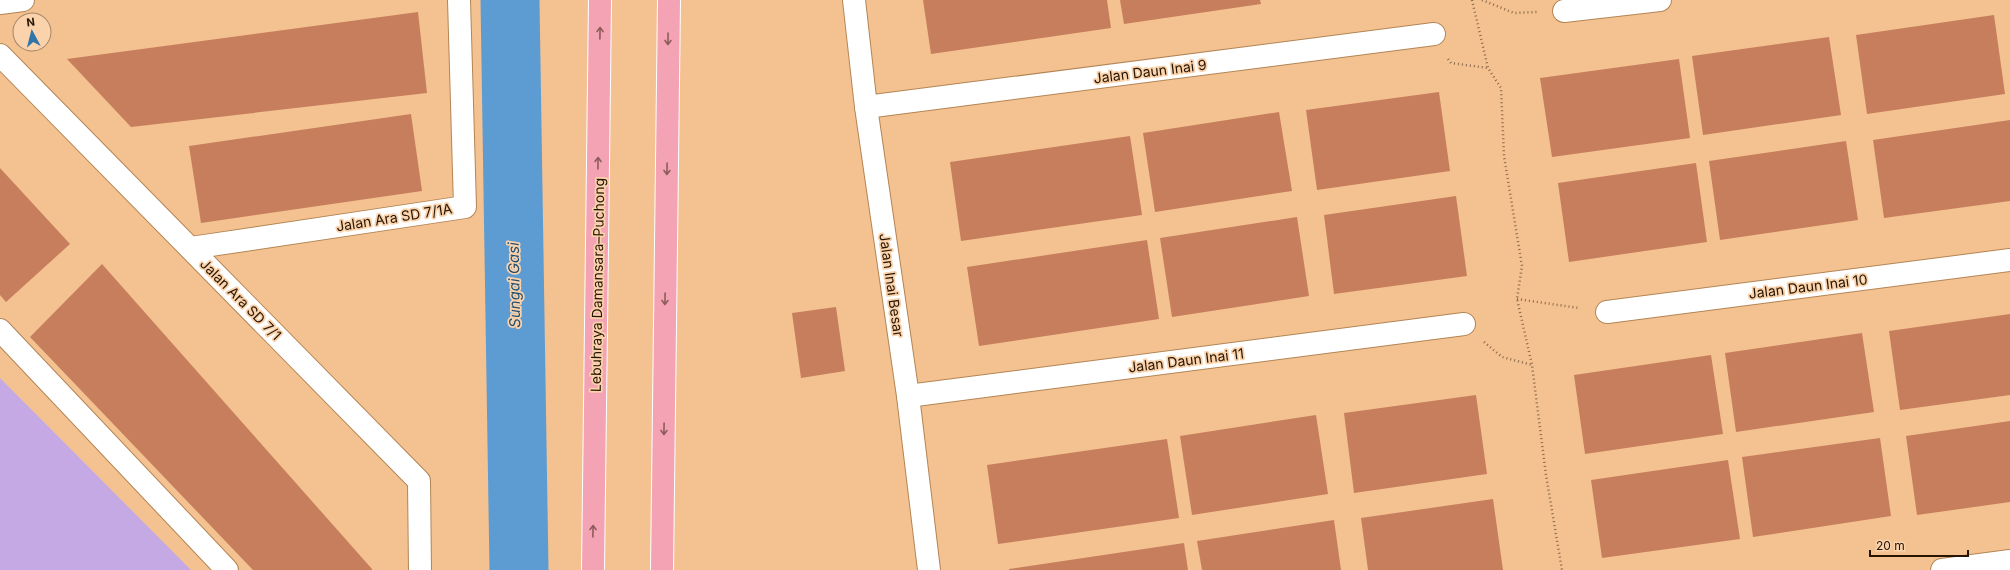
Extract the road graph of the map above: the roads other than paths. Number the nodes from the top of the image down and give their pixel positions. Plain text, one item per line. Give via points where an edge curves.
1 (23, 0) edge
2 (459, 0) edge
3 (600, 0) edge
4 (669, 0) edge
5 (854, 0) edge
6 (1660, 0) edge
7 (0, 3) edge
8 (1564, 11) road end
9 (1434, 34) road end
10 (0, 55) edge
11 (866, 107) junction
12 (191, 248) junction
13 (2010, 260) edge
14 (1607, 312) road end
15 (1464, 324) road end
16 (0, 330) edge
17 (908, 396) junction
18 (2010, 561) edge
19 (227, 570) edge
20 (420, 570) edge
21 (593, 570) edge
22 (662, 570) edge
23 (930, 570) edge
24 (1942, 570) edge

1 - 7 street
2 - 12 street, Jalan Ara SD 7/1A via 465,207
21 -> 3 highway, Lebuhraya Damansara–Puchong
4 -> 22 highway
5 - 11 street, Jalan Inai Besar
6 - 8 street
9 - 11 street, Jalan Daun Inai 9
10 - 12 street, Jalan Ara SD 7/1
11 - 17 street, Jalan Inai Besar
12 - 20 street, Jalan Ara SD 7/1 via 419,481
13 - 14 street, Jalan Daun Inai 10
15 - 17 street, Jalan Daun Inai 11
16 - 19 street
17 - 23 street, Jalan Inai Besar
18 - 24 street

